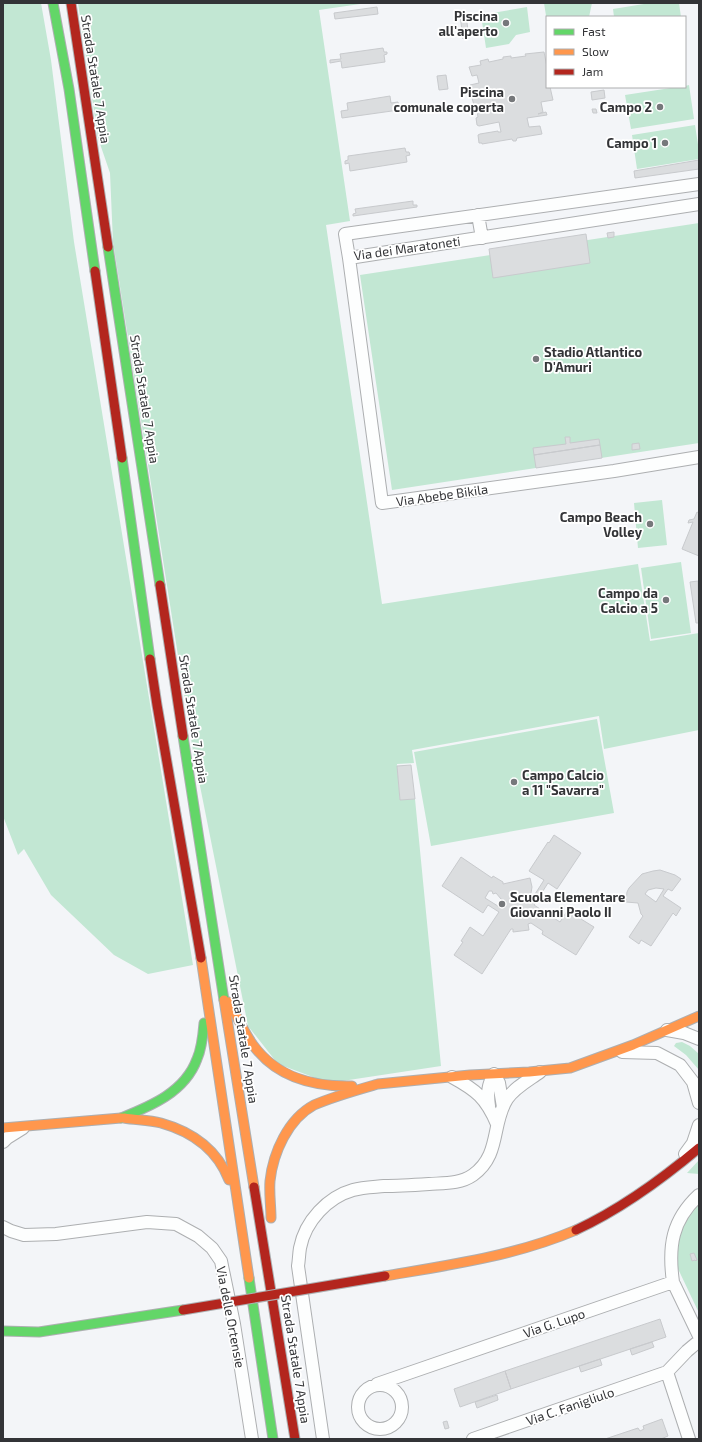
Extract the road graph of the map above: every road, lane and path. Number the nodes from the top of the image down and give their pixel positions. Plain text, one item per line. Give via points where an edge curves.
1 (53, 3) edge
2 (71, 3) edge
3 (699, 184) edge
4 (585, 200) junction
5 (699, 204) edge
6 (478, 215) junction
7 (588, 221) junction
8 (482, 238) junction
9 (349, 258) junction
10 (699, 457) edge
11 (199, 946) junction
12 (222, 990) junction
13 (699, 1016) edge
14 (666, 1030) junction
15 (699, 1039) edge
16 (617, 1051) junction
17 (541, 1071) junction
18 (494, 1074) junction
19 (452, 1077) junction
20 (378, 1084) junction
21 (699, 1103) edge
22 (489, 1106) junction
23 (503, 1107) junction
24 (121, 1118) junction
25 (497, 1124) junction
26 (699, 1125) edge
27 (25, 1126) junction
28 (3, 1128) edge
29 (3, 1142) edge
30 (699, 1148) edge
31 (671, 1172) junction
32 (699, 1195) edge
33 (3, 1227) edge
34 (244, 1241) junction
35 (269, 1275) junction
36 (673, 1282) junction
37 (3, 1331) edge
38 (699, 1336) edge
39 (699, 1341) edge
40 (667, 1372) junction
41 (378, 1384) dead end
42 (252, 1439) edge
43 (273, 1439) edge
44 (295, 1439) edge
45 (324, 1439) edge
46 (473, 1439) edge
47 (689, 1439) edge

1 - 11 main road via 70,96 157,705
2 - 12 main road, Strada Statale 7 Appia
3 - 4 street, Via dei Maratoneti
4 - 6 street, Via dei Maratoneti
4 - 7 street
5 - 7 street, Via dei Maratoneti
6 - 8 street
6 - 9 street, Via dei Maratoneti via 345,234
7 - 8 street, Via dei Maratoneti
8 - 9 street, Via dei Maratoneti
9 - 10 street, Via Abebe Bikila via 382,503
11 - 24 main road via 204,1036 197,1062 186,1080 171,1095 146,1109
11 - 34 main road
12 - 20 main road via 254,1046 271,1065 296,1080 314,1085 335,1087
12 - 35 main road, Strada Statale 7 Appia
13 - 14 main road
14 - 15 street
14 - 16 main road
16 - 17 main road via 570,1068
16 - 21 street via 657,1052 680,1065 693,1082
17 - 18 main road
17 - 23 street via 515,1090
18 - 19 main road
18 - 22 street via 488,1090
18 - 23 street via 499,1083
19 - 20 main road
19 - 22 street via 475,1091
20 - 35 main road via 313,1106 294,1121 282,1140 274,1158 270,1182
22 - 25 street
23 - 25 street
24 - 27 main road
24 - 34 main road via 160,1123 188,1134 212,1149 226,1170 237,1222
25 - 45 street via 496,1139 490,1154 484,1165 473,1175 456,1182 353,1190 321,1209 307,1229 300,1247 298,1266
26 - 31 street via 693,1143
27 - 28 main road
27 - 29 street
30 - 31 main road
31 - 37 main road, bridge via 602,1216 559,1238 503,1255 39,1332
32 - 36 street via 683,1213 673,1234
33 - 42 street, Via delle Ortensie via 24,1235 56,1234 147,1222 176,1224 198,1236 212,1248 221,1261
34 - 43 main road
35 - 44 main road, Strada Statale 7 Appia
36 - 38 street
36 - 41 street, Via G. Lupo
39 - 40 street
40 - 46 street, Via C. Fanigliulo
40 - 47 street

